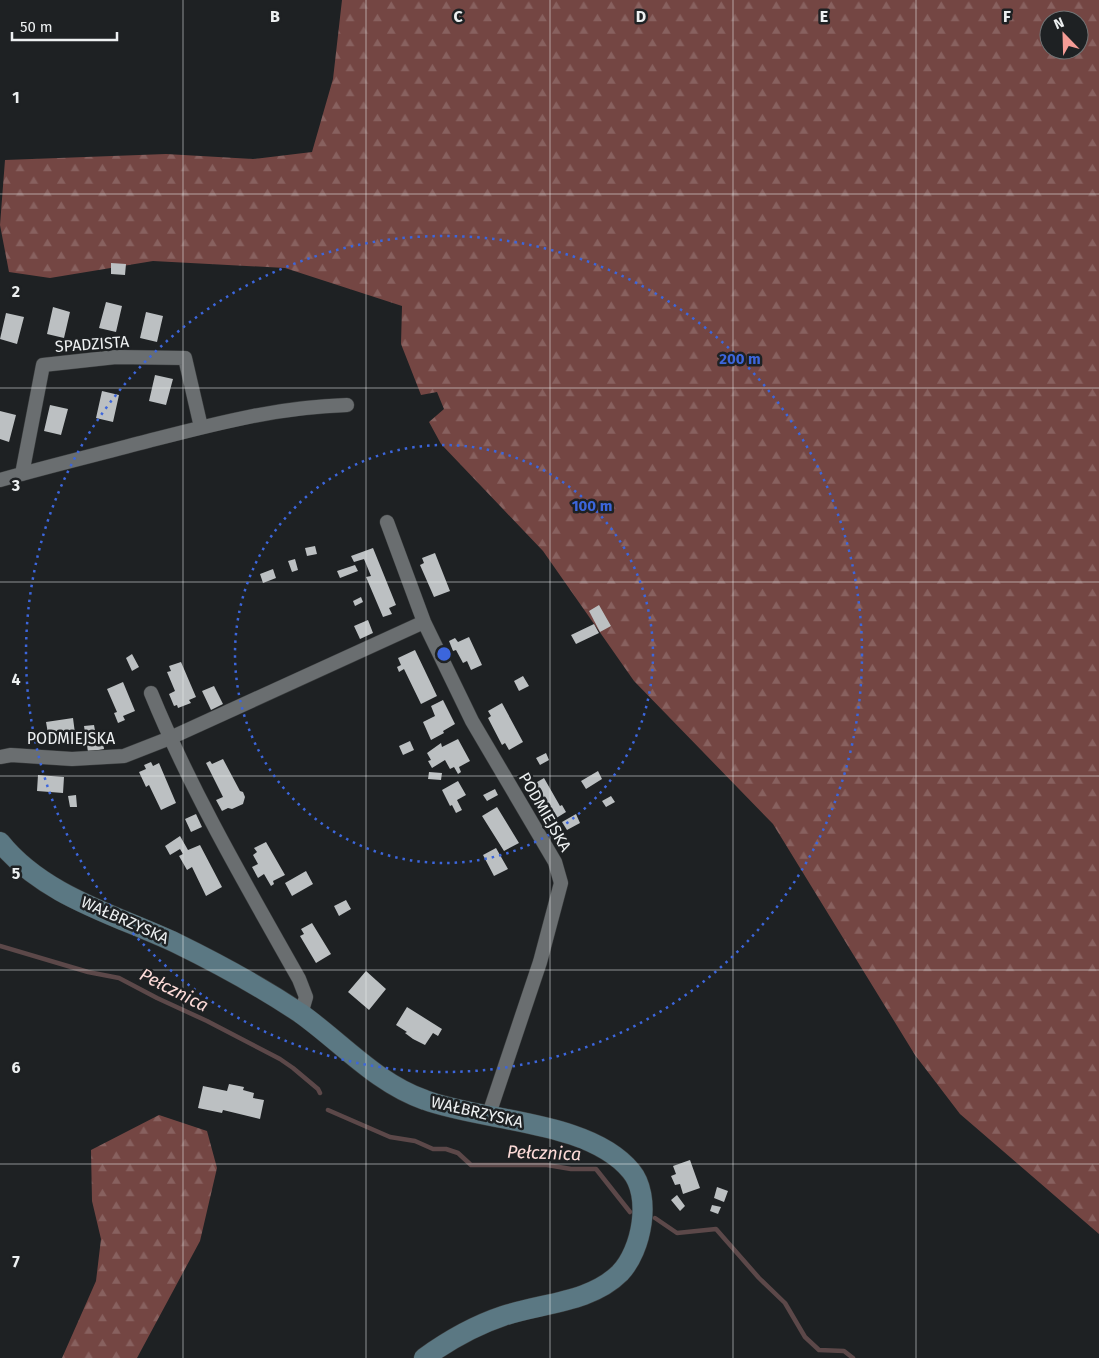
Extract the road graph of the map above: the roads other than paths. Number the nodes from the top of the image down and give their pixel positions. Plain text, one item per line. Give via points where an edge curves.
1 (346, 405) dead end
2 (201, 427) junction
3 (22, 474) junction
4 (0, 480) edge
5 (387, 522) dead end
6 (424, 622) junction
7 (151, 693) dead end
8 (170, 738) junction
9 (0, 758) edge
10 (0, 842) edge
11 (301, 1014) junction
12 (488, 1117) junction
13 (424, 1358) edge

1 - 2 street via 268,412
2 - 3 street
2 - 3 street, SPADZISTA via 184,358 116,357 43,365
3 - 4 street
5 - 6 street, PODMIEJSKA
6 - 8 street, PODMIEJSKA
6 - 12 street, PODMIEJSKA via 472,721 555,862 561,883 540,962
7 - 8 street
8 - 9 street, PODMIEJSKA via 124,756 72,759 11,755
8 - 11 street via 210,821 299,979 306,997
10 - 11 main road, WAŁBRZYSKA via 34,875 58,890 177,944
11 - 12 main road, WAŁBRZYSKA via 386,1080 422,1100
12 - 13 main road, WAŁBRZYSKA via 570,1134 620,1160 632,1172 641,1190 644,1206 640,1230 633,1254 621,1272 601,1288 467,1330

